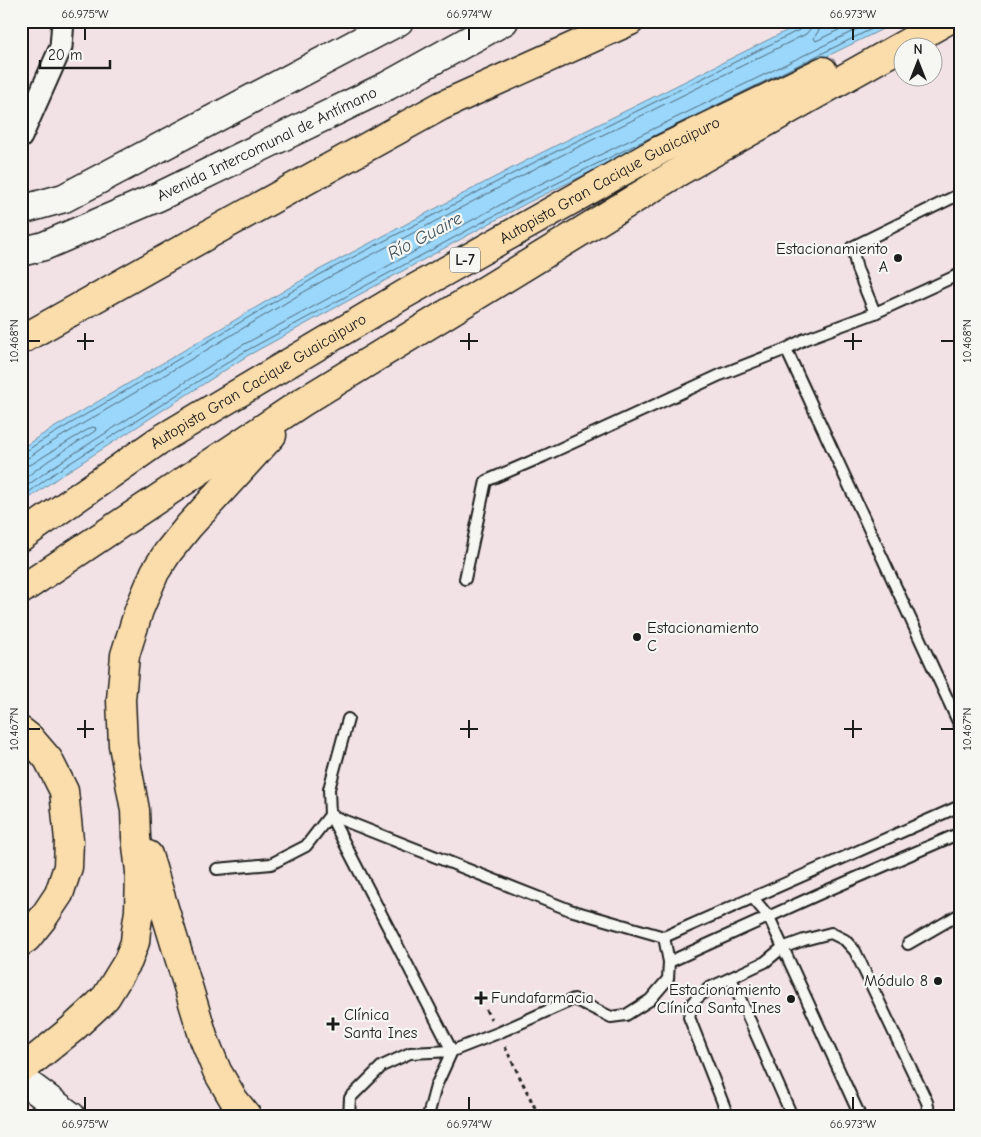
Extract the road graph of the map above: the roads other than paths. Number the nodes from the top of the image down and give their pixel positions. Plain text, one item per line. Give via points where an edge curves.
1 (63, 21) edge
2 (504, 21) edge
3 (630, 21) edge
4 (930, 21) edge
5 (946, 21) edge
6 (385, 24) edge
7 (21, 137) edge
8 (960, 194) edge
9 (21, 210) edge
10 (29, 251) edge
11 (960, 274) edge
12 (875, 313) junction
13 (21, 340) edge
14 (786, 349) junction
15 (302, 403) junction
16 (21, 537) edge
17 (465, 579) dead end
18 (21, 590) edge
19 (348, 718) dead end
20 (960, 726) edge
21 (21, 731) edge
22 (960, 806) edge
23 (135, 810) junction
24 (330, 815) junction
25 (960, 833) edge
26 (217, 869) dead end
27 (754, 898) junction
28 (960, 914) edge
29 (769, 917) junction
30 (664, 937) junction
31 (21, 942) edge
32 (908, 944) dead end
33 (782, 948) junction
34 (670, 962) junction
35 (731, 978) junction
36 (452, 1051) junction
37 (21, 1068) edge
38 (21, 1079) edge
39 (64, 1111) edge
40 (247, 1116) edge
41 (349, 1116) edge
42 (428, 1116) edge
43 (728, 1116) edge
44 (792, 1116) edge
45 (860, 1116) edge
46 (930, 1116) edge

1 - 7 street via 60,47
2 - 10 main road, Avenida Intercomunal de Antímano via 388,86 158,197
3 - 13 highway via 441,106
4 - 16 highway, Autopista Gran Cacique Guaicaipuro / L-7 via 660,150 403,295 158,441
5 - 15 highway via 680,171
6 - 9 main road via 64,198
8 - 12 lane via 852,247 857,269
11 - 12 lane
12 - 14 lane
14 - 17 lane via 720,375 486,481
14 - 20 lane
15 - 18 highway
15 - 23 highway via 168,552 155,572 139,610 125,655 121,700 123,745
19 - 24 lane via 329,789
21 - 31 highway via 48,759 64,791 69,840 68,867 59,894
22 - 27 lane
23 - 37 highway via 140,872 139,911 135,942 128,961 106,997 72,1029
23 - 40 highway via 204,1039 234,1100
24 - 26 lane via 306,846 271,864
24 - 30 lane via 570,910
24 - 36 lane
25 - 29 lane
27 - 29 lane
27 - 30 lane
28 - 32 lane
29 - 33 lane
29 - 34 lane
30 - 34 lane
33 - 35 lane via 765,962
33 - 45 lane
33 - 46 lane via 831,933 845,940 855,951
34 - 36 lane via 668,979 650,1000 626,1015 611,1017 574,999
35 - 43 lane via 709,988 693,1002 689,1017
35 - 44 lane
36 - 41 lane via 410,1053 382,1066 350,1098
36 - 42 lane via 436,1086
38 - 39 main road

